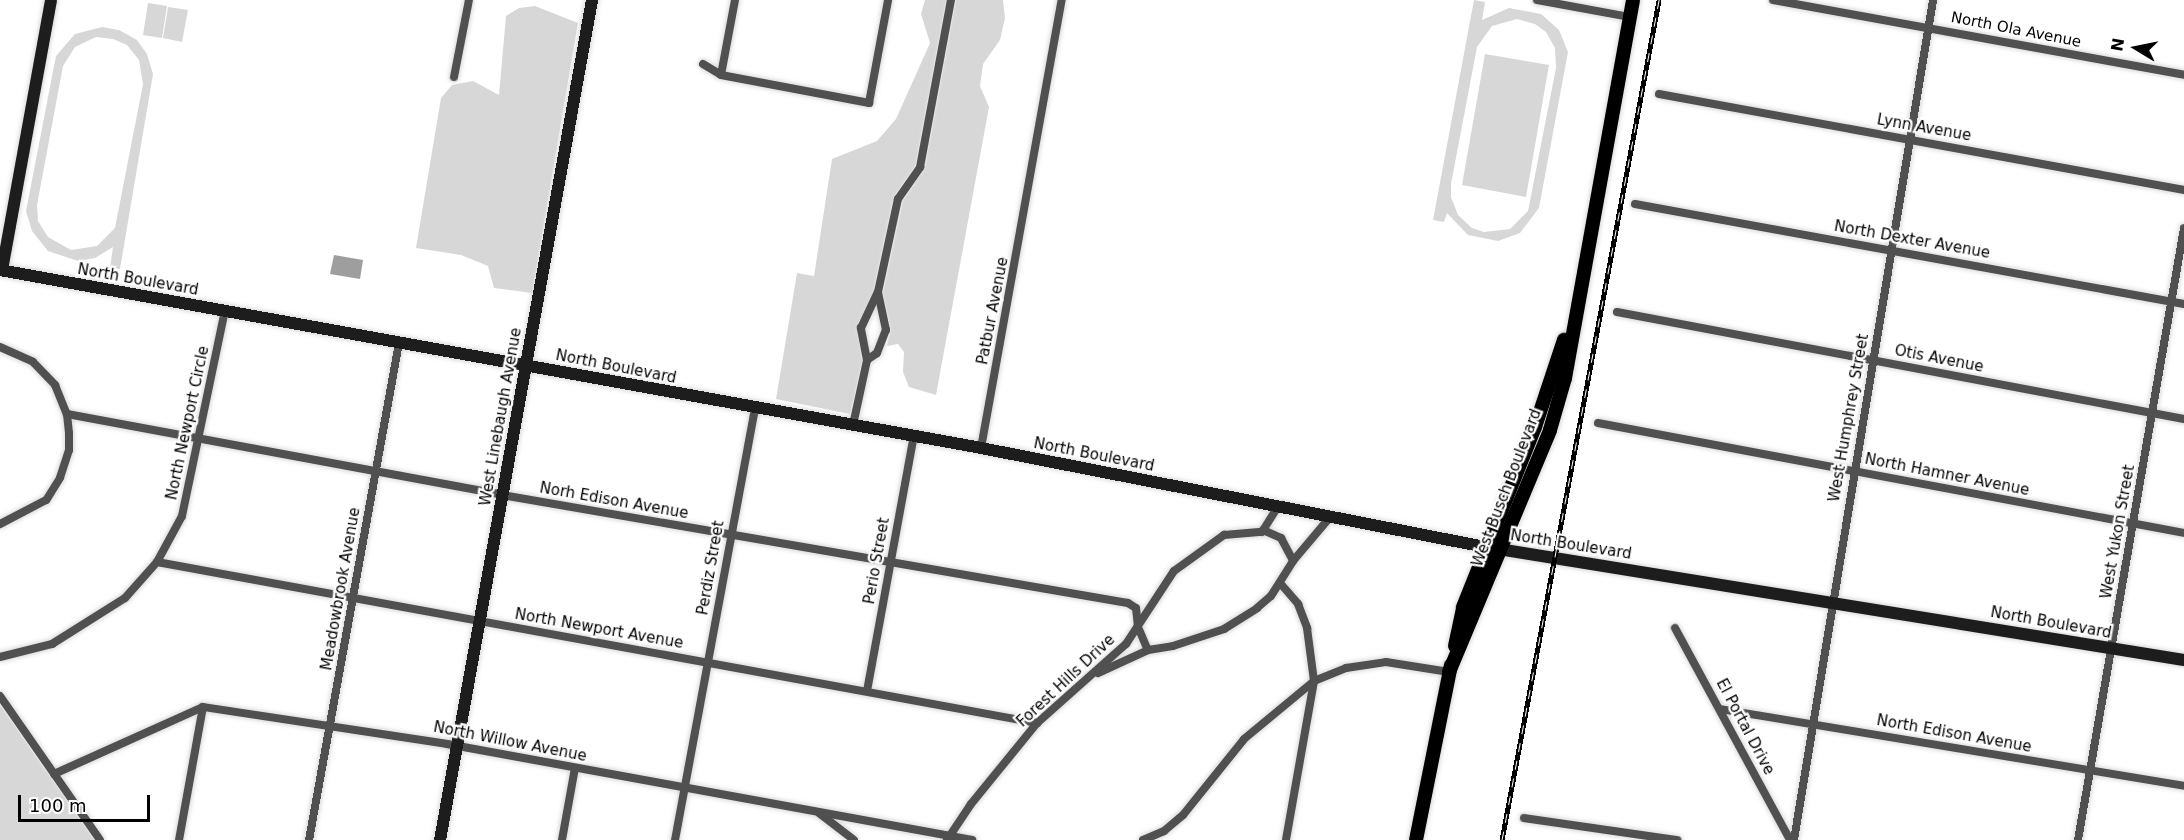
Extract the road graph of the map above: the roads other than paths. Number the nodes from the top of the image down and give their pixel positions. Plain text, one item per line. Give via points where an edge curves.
1 (51, 0) edge
2 (469, 0) edge
3 (592, 0) edge
4 (735, 0) edge
5 (888, 0) edge
6 (951, 0) edge
7 (1062, 0) edge
8 (1537, 0) edge
9 (1633, 0) edge
10 (1773, 0) edge
11 (1933, 0) edge
12 (1630, 18) junction
13 (1928, 27) junction
14 (703, 64) dead end
15 (721, 75) junction
16 (2184, 75) edge
17 (454, 77) dead end
18 (1659, 94) dead end
19 (1910, 139) junction
20 (2184, 190) edge
21 (1635, 204) dead end
22 (2184, 228) edge
23 (1890, 249) junction
24 (1, 270) edge
25 (878, 292) junction
26 (2171, 302) junction
27 (2184, 304) edge
28 (1575, 310) junction
29 (225, 311) junction
30 (1617, 312) dead end
31 (399, 343) junction
32 (0, 347) edge
33 (867, 360) junction
34 (1872, 360) junction
35 (526, 366) junction
36 (755, 408) junction
37 (67, 414) junction
38 (2152, 414) junction
39 (2184, 419) edge
40 (1598, 423) dead end
41 (852, 425) junction
42 (914, 436) junction
43 (201, 438) junction
44 (981, 448) junction
45 (377, 471) junction
46 (1853, 471) junction
47 (502, 495) junction
48 (1279, 505) junction
49 (1330, 516) junction
50 (0, 524) edge
51 (2133, 524) junction
52 (1263, 530) junction
53 (2184, 533) edge
54 (730, 535) junction
55 (1485, 547) junction
56 (1502, 549) junction
57 (1293, 561) junction
58 (157, 562) junction
59 (891, 562) junction
60 (1280, 584) junction
61 (353, 598) junction
62 (1833, 601) junction
63 (480, 621) junction
64 (1138, 627) junction
65 (1675, 628) dead end
66 (2112, 648) junction
67 (1148, 650) junction
68 (0, 657) edge
69 (2184, 660) edge
70 (708, 662) junction
71 (1449, 672) junction
72 (1089, 677) junction
73 (1314, 681) junction
74 (867, 691) junction
75 (0, 696) edge
76 (203, 707) junction
77 (1720, 709) junction
78 (1037, 723) junction
79 (331, 724) junction
80 (1813, 724) junction
81 (457, 746) junction
82 (575, 768) junction
83 (2090, 771) junction
84 (54, 774) junction
85 (2184, 786) edge
86 (685, 788) junction
87 (817, 812) junction
88 (1524, 818) dead end
89 (948, 838) edge
90 (100, 840) edge
91 (179, 840) edge
92 (309, 840) edge
93 (440, 840) edge
94 (562, 840) edge
95 (675, 840) edge
96 (854, 840) edge
97 (972, 840) edge
98 (1143, 840) edge
99 (1286, 840) edge
100 (1416, 840) edge
101 (1677, 840) edge
102 (1792, 840) edge
103 (2078, 840) edge

1 - 24 street
2 - 17 street
3 - 35 street, West Linebaugh Avenue
4 - 15 street
5 - 15 street via 868,103
6 - 25 street via 920,167 898,199
7 - 44 street, Patbur Avenue
8 - 12 street
9 - 12 main road, West Busch Boulevard
10 - 13 street, North Ola Avenue
11 - 13 street, West Humphrey Street
12 - 28 main road, West Busch Boulevard
13 - 16 street, North Ola Avenue
13 - 19 street, West Humphrey Street
14 - 15 street
18 - 19 street, Lynn Avenue
19 - 20 street, Lynn Avenue
19 - 23 street, West Humphrey Street
21 - 23 street, North Dexter Avenue
22 - 26 street, West Yukon Street
23 - 26 street, North Dexter Avenue
23 - 34 street, West Humphrey Street
24 - 29 street, North Boulevard
25 - 33 street via 861,328
25 - 33 street via 886,330 877,353
26 - 27 street, North Dexter Avenue
26 - 38 street, West Yukon Street
28 - 55 main road, West Busch Boulevard via 1535,427
28 - 56 main road, West Busch Boulevard via 1565,378 1550,430
29 - 31 street, North Boulevard
29 - 43 street, North Newport Circle
30 - 34 street, Otis Avenue
31 - 35 street, North Boulevard
31 - 45 street, Meadowbrook Avenue
32 - 37 street via 33,362 55,385
33 - 41 street
34 - 38 street, Otis Avenue
34 - 46 street, West Humphrey Street
35 - 36 street, North Boulevard
35 - 47 street, West Linebaugh Avenue
36 - 41 street, North Boulevard
36 - 54 street, Perdiz Street
37 - 43 street, Norh Edison Avenue
37 - 50 street via 69,450 60,478 46,500
38 - 39 street, Otis Avenue
38 - 51 street, West Yukon Street
40 - 46 street, North Hamner Avenue
41 - 42 street, North Boulevard
42 - 44 street, North Boulevard
42 - 59 street, Perio Street
43 - 45 street, Norh Edison Avenue
43 - 58 street, North Newport Circle via 182,516
44 - 48 street, North Boulevard
45 - 47 street, Norh Edison Avenue
45 - 61 street, Meadowbrook Avenue
46 - 51 street, North Hamner Avenue
46 - 62 street, West Humphrey Street
47 - 54 street, Norh Edison Avenue
47 - 63 street, West Linebaugh Avenue
48 - 49 street, North Boulevard
48 - 52 street
49 - 55 street, North Boulevard
49 - 57 street
51 - 53 street, North Hamner Avenue
51 - 66 street, West Yukon Street
52 - 57 street via 1281,537
52 - 64 street, Forest Hills Drive via 1224,535 1201,549 1174,571
54 - 59 street, Norh Edison Avenue
54 - 70 street, Perdiz Street
55 - 56 street, North Boulevard
55 - 71 main road, West Busch Boulevard via 1463,607
56 - 62 street, North Boulevard
56 - 71 main road, West Busch Boulevard
57 - 60 street
58 - 61 street, North Newport Avenue
58 - 68 street, North Newport Circle via 125,598 52,644
59 - 64 street, Norh Edison Avenue via 1128,603 1136,608
59 - 74 street, Perio Street
60 - 67 street via 1257,608 1224,629
60 - 73 street via 1298,604 1307,628
61 - 63 street, North Newport Avenue
61 - 79 street, Meadowbrook Avenue
62 - 66 street, North Boulevard
62 - 80 street, West Humphrey Street
63 - 70 street, North Newport Avenue
63 - 81 street, West Linebaugh Avenue
64 - 67 street
64 - 72 street, Forest Hills Drive via 1126,644
65 - 77 street, El Portal Drive
66 - 69 street, North Boulevard
66 - 83 street, West Yukon Street
67 - 72 street
70 - 74 street, North Newport Avenue
70 - 86 street, Perdiz Street
71 - 73 street via 1386,662 1346,668
71 - 100 main road, West Busch Boulevard
72 - 78 street, Forest Hills Drive
73 - 98 street via 1244,739 1184,815 1164,831
73 - 99 street
74 - 78 street, North Newport Avenue
75 - 84 street
76 - 79 street, North Willow Avenue
76 - 84 street
76 - 91 street
77 - 80 street, North Edison Avenue
77 - 102 street, El Portal Drive
78 - 89 street, Forest Hills Drive via 1004,760
79 - 81 street, North Willow Avenue
79 - 92 street, Meadowbrook Avenue
80 - 83 street, North Edison Avenue
80 - 102 street, West Humphrey Street
81 - 82 street, North Willow Avenue
81 - 93 street, West Linebaugh Avenue
82 - 86 street, North Willow Avenue
82 - 94 street
83 - 85 street, North Edison Avenue
83 - 103 street, West Yukon Street
84 - 90 street
86 - 87 street, North Willow Avenue
86 - 95 street, Perdiz Street
87 - 89 street, North Willow Avenue
87 - 96 street
88 - 101 street
89 - 97 street, North Willow Avenue

